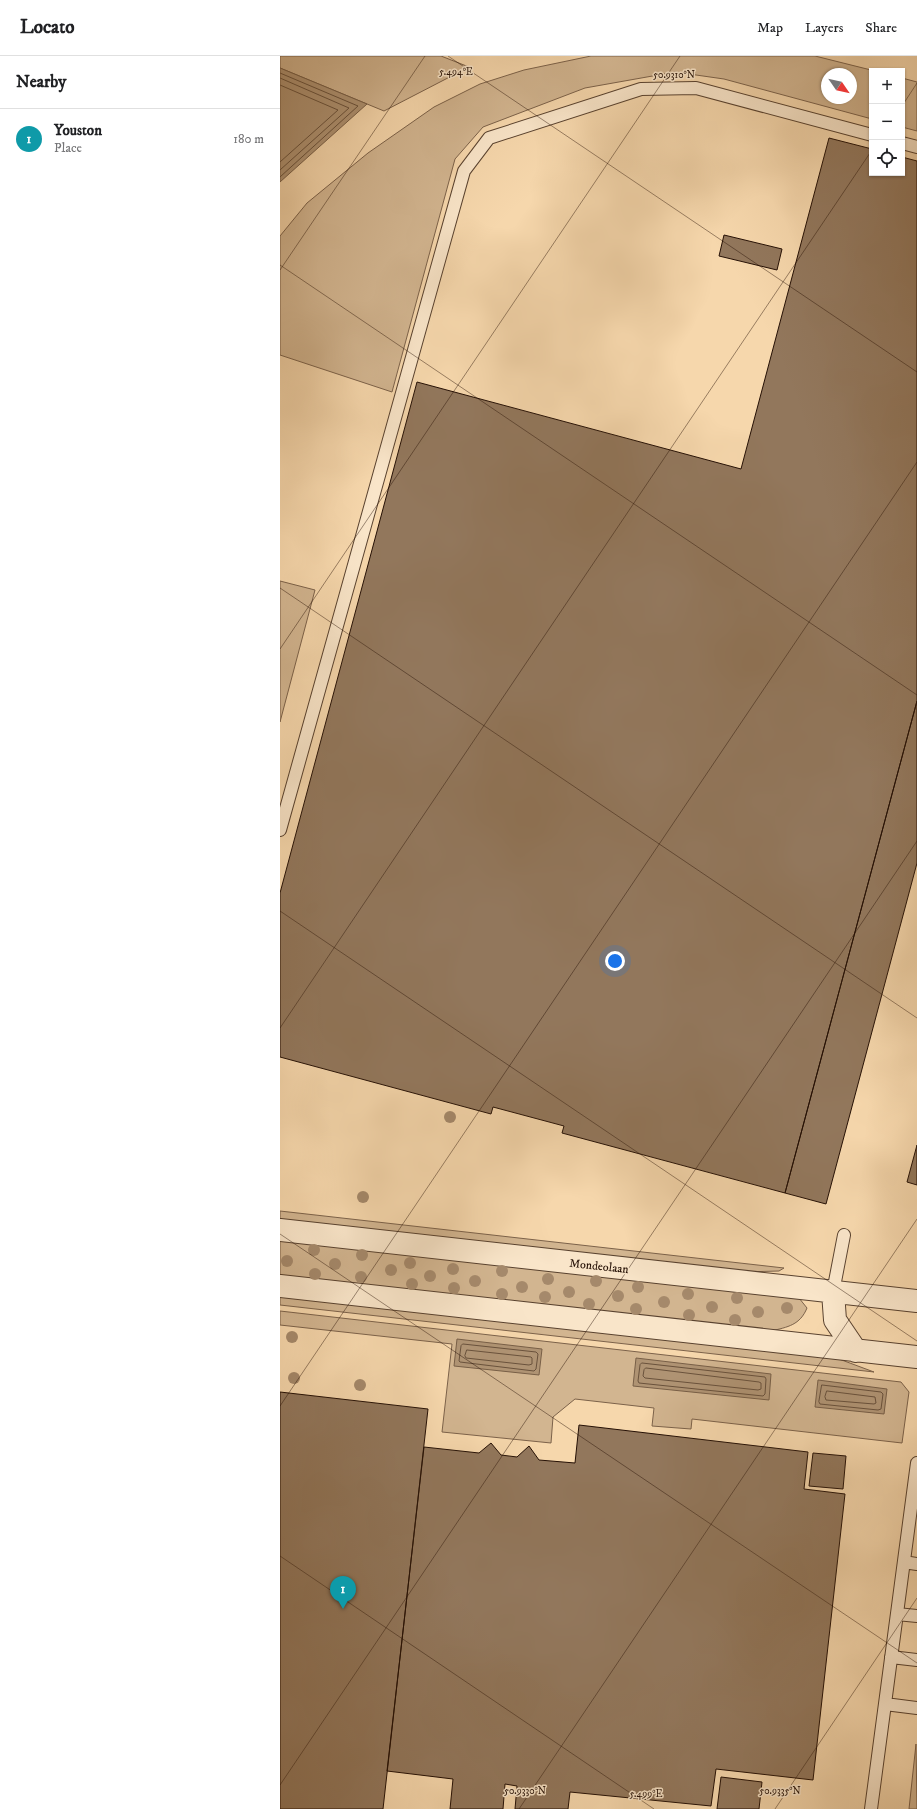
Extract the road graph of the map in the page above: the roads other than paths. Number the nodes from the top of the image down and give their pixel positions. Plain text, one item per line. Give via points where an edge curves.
1 (869, 134) edge
2 (905, 144) edge
3 (917, 147) edge
4 (280, 830) edge
5 (280, 1230) edge
6 (844, 1235) dead end
7 (280, 1286) edge
8 (833, 1292) junction
9 (910, 1300) edge
10 (917, 1318) edge
11 (856, 1351) junction
12 (917, 1357) edge
13 (917, 1463) edge
14 (904, 1562) junction
15 (917, 1564) edge
16 (897, 1614) junction
17 (917, 1616) edge
18 (891, 1657) junction
19 (917, 1660) edge
20 (885, 1704) junction
21 (917, 1708) edge
22 (871, 1809) edge

1 - 4 lane via 696,88 642,89 489,138 464,171
2 - 3 lane
5 - 8 street, Mondeolaan
6 - 8 lane
7 - 11 street
8 - 9 street, Mondeolaan
8 - 11 street via 835,1320
9 - 10 street
11 - 12 street
13 - 14 lane
14 - 15 lane
14 - 16 lane
16 - 17 lane
16 - 18 lane
18 - 19 lane
18 - 20 lane
20 - 21 lane
20 - 22 lane

